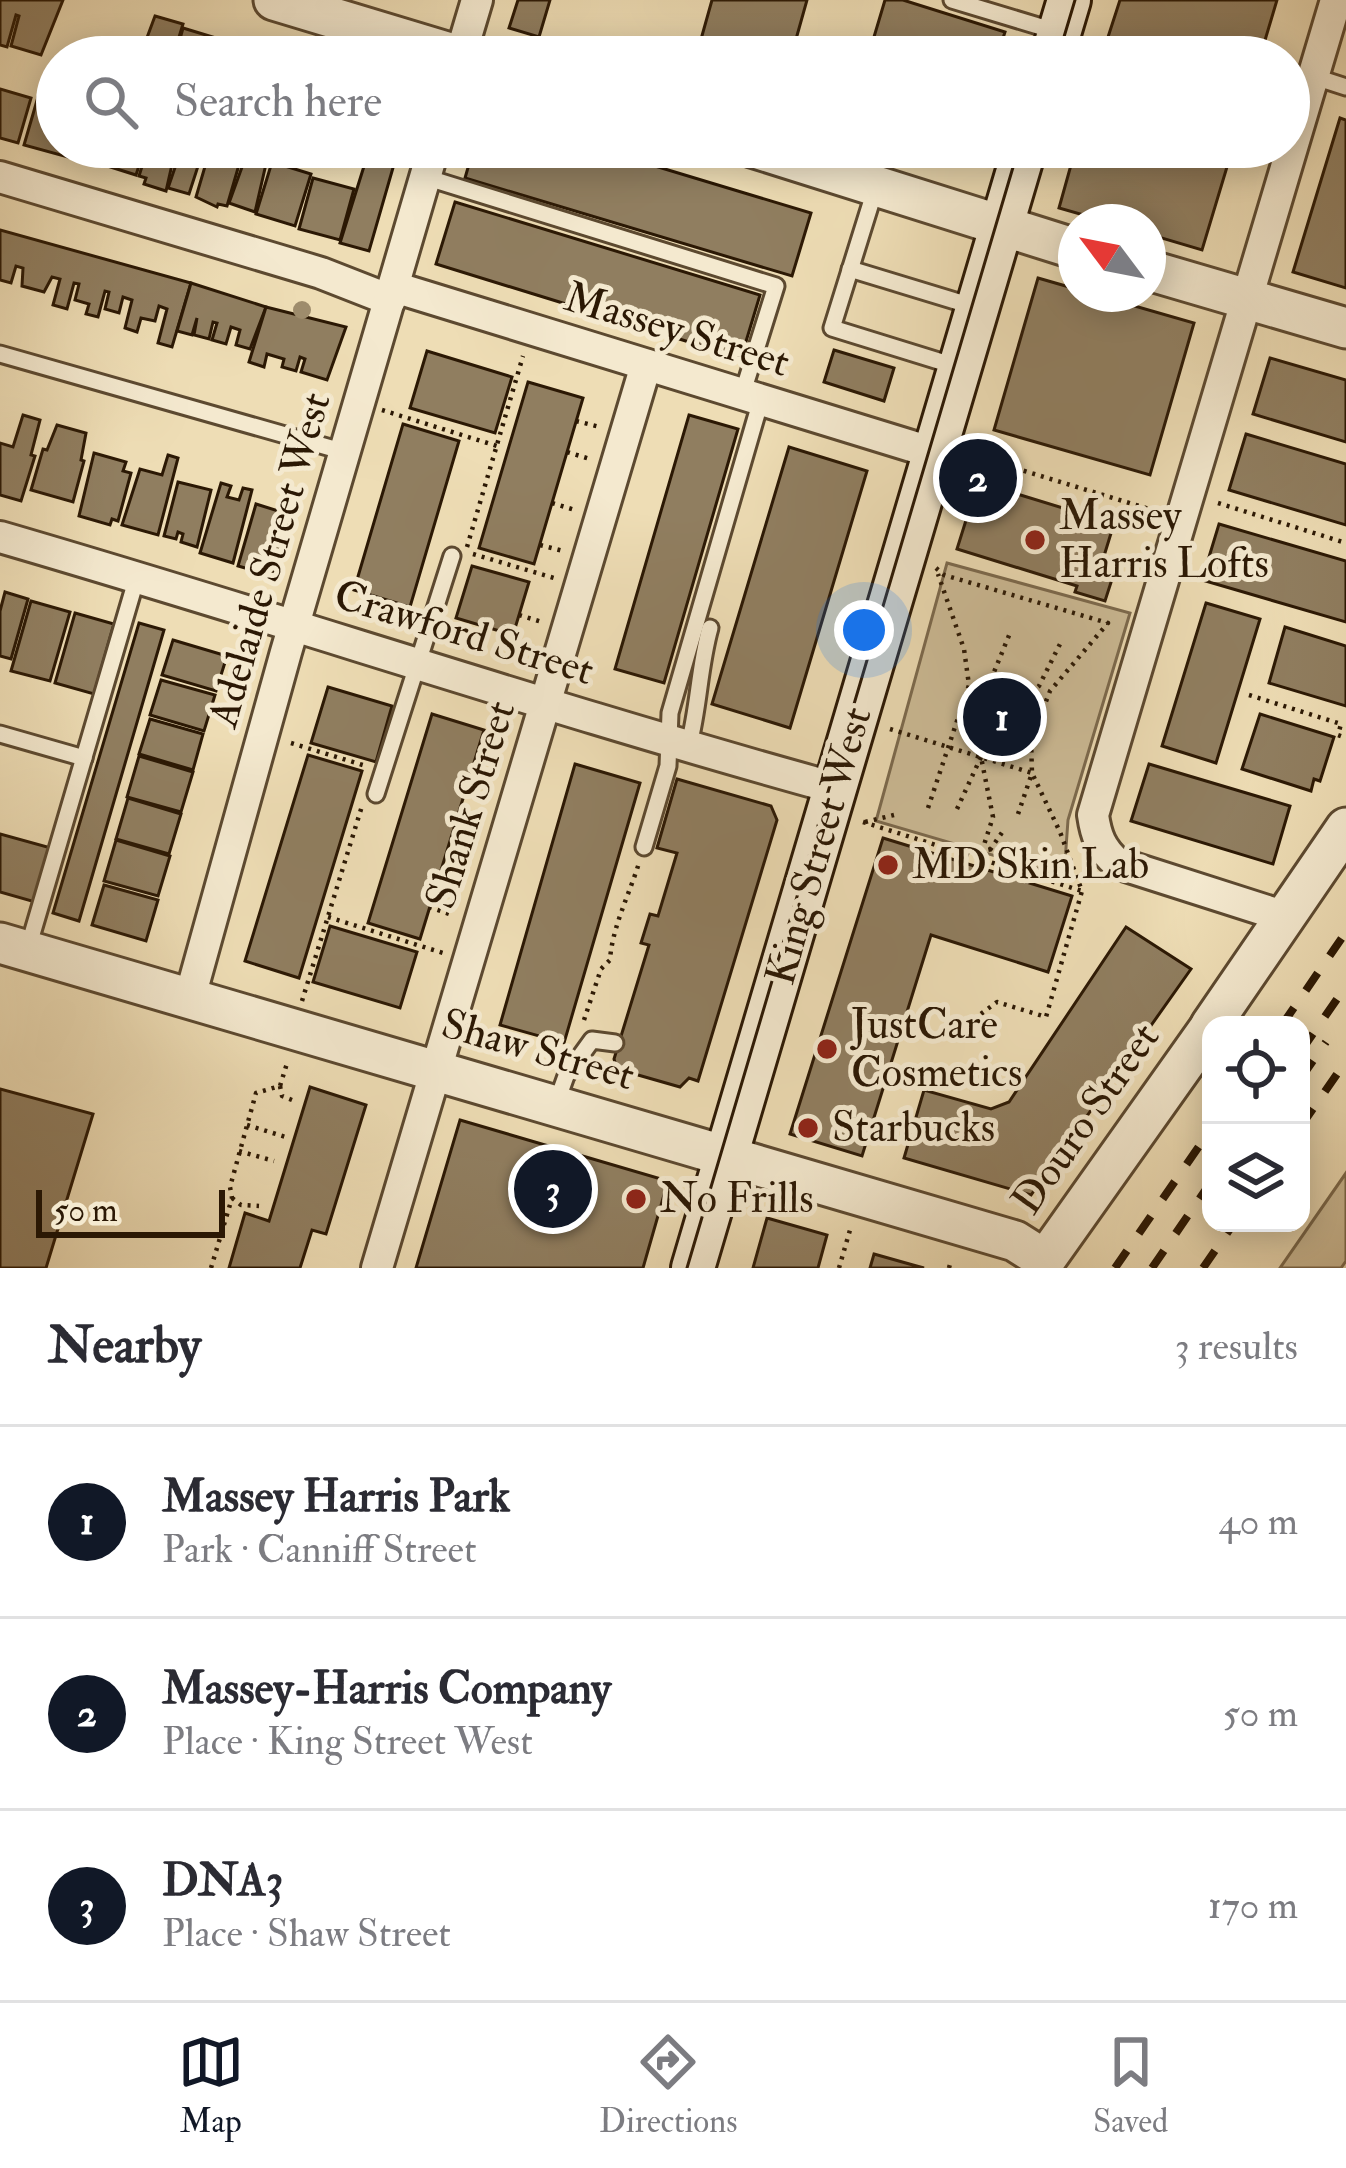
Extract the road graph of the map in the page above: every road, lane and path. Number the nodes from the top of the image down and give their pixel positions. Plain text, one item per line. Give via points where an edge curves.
1 (274, 0) edge
2 (477, 0) edge
3 (952, 0) edge
4 (1336, 0) edge
5 (1061, 30) edge
6 (392, 36) edge
7 (467, 36) edge
8 (1312, 76) junction
9 (1310, 83) edge
10 (1346, 88) edge
11 (428, 168) edge
12 (817, 168) edge
13 (1019, 168) edge
14 (1286, 168) edge
15 (0, 177) edge
16 (425, 177) junction
17 (876, 187) junction
18 (1002, 227) junction
19 (1058, 244) edge
20 (850, 268) junction
21 (1166, 275) edge
22 (392, 293) junction
23 (1249, 298) junction
24 (978, 308) junction
25 (1346, 328) edge
26 (524, 351) dead end
27 (0, 354) edge
28 (646, 365) junction
29 (960, 368) junction
30 (752, 397) junction
31 (377, 409) dead end
32 (576, 421) dead end
33 (605, 428) dead end
34 (496, 446) junction
35 (345, 452) junction
36 (567, 452) dead end
37 (953, 454) junction
38 (595, 460) dead end
39 (552, 503) dead end
40 (1218, 503) dead end
41 (1149, 509) dead end
42 (579, 511) dead end
43 (0, 537) edge
44 (1346, 543) edge
45 (539, 544) dead end
46 (567, 553) dead end
47 (459, 554) joint
48 (530, 571) dead end
49 (137, 577) junction
50 (560, 579) dead end
51 (519, 615) dead end
52 (547, 623) dead end
53 (294, 625) junction
54 (710, 628) dead end
55 (1010, 633) dead end
56 (1060, 644) dead end
57 (416, 666) junction
58 (1035, 691) junction
59 (1249, 694) dead end
60 (1047, 696) junction
61 (546, 701) junction
62 (890, 729) dead end
63 (0, 734) edge
64 (1346, 737) edge
65 (679, 741) junction
66 (291, 743) dead end
67 (951, 748) junction
68 (478, 749) dead end
69 (981, 757) junction
70 (84, 758) junction
71 (506, 758) dead end
72 (374, 768) dead end
73 (1032, 773) junction
74 (467, 782) dead end
75 (836, 788) junction
76 (372, 791) joint
77 (497, 791) dead end
78 (928, 808) dead end
79 (957, 809) dead end
80 (894, 815) dead end
81 (1017, 818) dead end
82 (1346, 828) edge
83 (1003, 831) dead end
84 (1009, 846) dead end
85 (644, 847) joint
86 (986, 850) junction
87 (980, 860) junction
88 (1082, 891) junction
89 (429, 907) dead end
90 (328, 917) junction
91 (460, 917) dead end
92 (1286, 917) junction
93 (13, 947) edge
94 (450, 955) dead end
95 (190, 998) junction
96 (302, 1001) dead end
97 (1217, 1016) edge
98 (965, 1025) dead end
99 (1202, 1038) edge
100 (615, 1043) dead end
101 (289, 1056) dead end
102 (437, 1070) junction
103 (280, 1086) junction
104 (561, 1090) junction
105 (292, 1100) dead end
106 (247, 1125) junction
107 (289, 1138) dead end
108 (239, 1151) junction
109 (728, 1156) junction
110 (274, 1160) dead end
111 (232, 1198) junction
112 (259, 1206) dead end
113 (850, 1230) dead end
114 (1042, 1264) edge
115 (211, 1268) edge
116 (377, 1268) edge
117 (693, 1268) edge
118 (838, 1268) edge

1 - 6 street
2 - 7 street
3 - 5 lane
4 - 8 street
8 - 9 street
8 - 10 lane
11 - 16 street, Adelaide Street West
12 - 17 street
13 - 18 main road, King Street West
14 - 23 street
15 - 22 street, Massey Street
16 - 22 street, Adelaide Street West
16 - 30 lane via 776,286
17 - 18 street
17 - 20 lane
18 - 19 street
18 - 24 main road, King Street West
20 - 24 lane
20 - 29 lane via 832,328
21 - 23 street
22 - 28 street, Massey Street
22 - 35 street, Adelaide Street West
23 - 25 street
23 - 92 street via 1093,815 1104,852 1133,871
24 - 29 main road, King Street West
26 - 34 path
27 - 35 lane
28 - 30 street, Massey Street
28 - 61 street, Shank Street
29 - 37 main road, King Street West
30 - 37 street, Massey Street
30 - 65 lane via 670,712
31 - 34 path
32 - 33 path
34 - 47 path
35 - 53 street, Adelaide Street West
36 - 38 path
37 - 41 path
37 - 75 main road, King Street West
39 - 42 path
40 - 44 path
43 - 49 street, Crawford Street
45 - 46 path
47 - 57 lane
48 - 50 path
49 - 53 street, Crawford Street
49 - 70 lane
51 - 52 path
53 - 57 street, Crawford Street
53 - 95 street, Adelaide Street West
54 - 65 lane via 695,720
55 - 69 path via 990,684
56 - 58 path
57 - 61 street, Crawford Street
57 - 76 lane
58 - 60 path
58 - 69 path via 1006,716
59 - 64 path via 1341,724 1337,734
60 - 67 path via 1108,623 936,568 968,675
60 - 73 path via 1031,740
61 - 65 street, Crawford Street
61 - 102 street, Shank Street
62 - 67 path
63 - 70 lane
65 - 75 street, Crawford Street
65 - 85 lane
66 - 72 path
67 - 69 path
67 - 78 path
68 - 71 path
69 - 73 path
69 - 79 path
69 - 86 path via 993,817
70 - 93 lane
73 - 81 path
73 - 88 path
74 - 77 path
75 - 109 main road, King Street West
76 - 90 path
80 - 87 path via 863,823
82 - 92 street, Douro Street
83 - 86 path
84 - 86 path
85 - 104 path
86 - 87 path
87 - 88 path
88 - 98 path via 1046,1017 997,1002
89 - 91 path
90 - 94 path
90 - 96 path
92 - 97 street, Douro Street
93 - 95 street, Shaw Street
95 - 102 street, Shaw Street
99 - 114 street, Douro Street
100 - 104 lane via 592,1040
101 - 103 path
102 - 104 street, Shaw Street
102 - 116 street, Shank Street
103 - 105 path
103 - 106 path via 256,1093
104 - 109 street, Shaw Street
106 - 107 path
106 - 108 path
108 - 110 path
108 - 111 path
109 - 114 street, Shaw Street via 1015,1241
109 - 117 main road, King Street West
111 - 112 path
111 - 115 path
113 - 118 path

